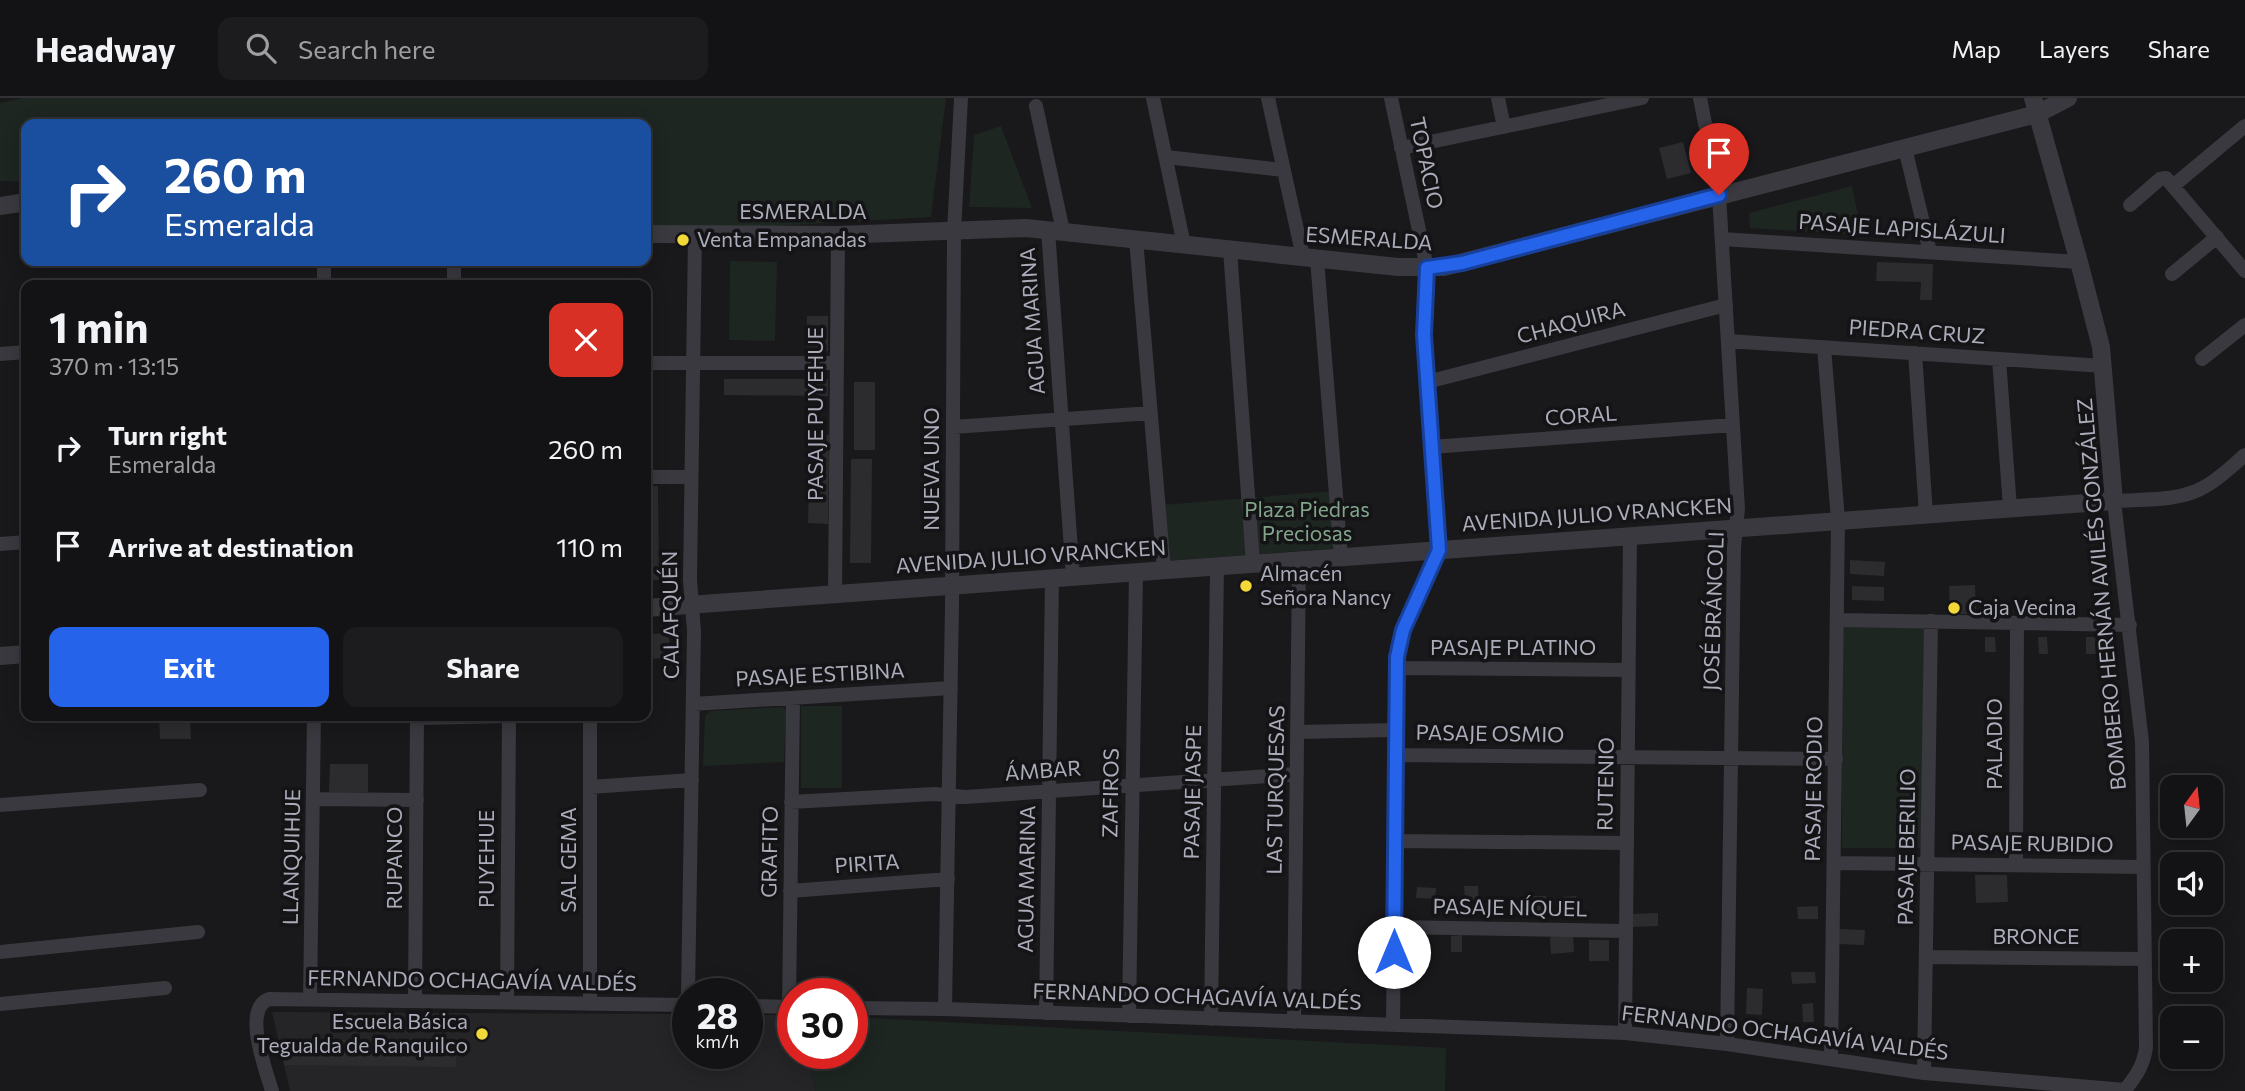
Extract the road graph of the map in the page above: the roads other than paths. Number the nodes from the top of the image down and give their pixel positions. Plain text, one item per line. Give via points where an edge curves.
1 (961, 98) edge
2 (1153, 98) edge
3 (1268, 98) edge
4 (1391, 98) edge
5 (1498, 98) edge
6 (1642, 98) edge
7 (1700, 98) edge
8 (2068, 98) edge
9 (1602, 102) edge
10 (1036, 106) dead end
11 (2035, 106) edge
12 (2245, 126) edge
13 (1504, 127) junction
14 (1401, 148) junction
15 (1905, 148) junction
16 (1166, 157) junction
17 (1283, 170) junction
18 (2173, 186) junction
19 (1719, 195) junction
20 (21, 203) edge
21 (2130, 205) dead end
22 (0, 206) edge
23 (1055, 230) junction
24 (954, 232) junction
25 (651, 234) edge
26 (695, 234) junction
27 (838, 235) junction
28 (2217, 237) junction
29 (1136, 239) junction
30 (1722, 239) junction
31 (1184, 245) junction
32 (1230, 250) junction
33 (1930, 252) junction
34 (1310, 258) junction
35 (2080, 262) junction
36 (1427, 268) junction
37 (2245, 271) edge
38 (2172, 274) dead end
39 (1726, 305) junction
40 (2245, 325) edge
41 (1728, 341) junction
42 (1824, 347) junction
43 (21, 352) edge
44 (1915, 353) junction
45 (0, 354) edge
46 (1999, 359) junction
47 (2202, 359) dead end
48 (651, 363) edge
49 (693, 363) junction
50 (837, 363) junction
51 (2104, 366) junction
52 (1427, 383) junction
53 (1151, 413) junction
54 (1062, 419) junction
55 (1733, 425) junction
56 (953, 427) junction
57 (1431, 447) junction
58 (2245, 455) edge
59 (651, 477) edge
60 (691, 477) junction
61 (2114, 501) junction
62 (2010, 509) junction
63 (1926, 514) junction
64 (1838, 520) junction
65 (1737, 527) junction
66 (1630, 535) junction
67 (21, 542) edge
68 (0, 544) edge
69 (1439, 550) junction
70 (1341, 557) junction
71 (1299, 560) junction
72 (1253, 563) junction
73 (1217, 566) junction
74 (1164, 570) junction
75 (1136, 572) junction
76 (1073, 577) junction
77 (1052, 578) junction
78 (952, 586) junction
79 (835, 594) junction
80 (692, 605) junction
81 (651, 608) edge
82 (1837, 620) junction
83 (1931, 621) junction
84 (2017, 623) junction
85 (2130, 625) junction
86 (21, 654) edge
87 (0, 656) edge
88 (1396, 668) junction
89 (1628, 670) junction
90 (951, 688) junction
91 (793, 698) junction
92 (693, 704) junction
93 (314, 721) edge
94 (417, 721) edge
95 (509, 721) edge
96 (590, 721) edge
97 (1395, 730) junction
98 (1297, 732) junction
99 (1395, 755) junction
100 (1627, 757) junction
101 (1731, 758) junction
102 (1836, 759) junction
103 (1297, 774) junction
104 (692, 779) junction
105 (1214, 780) junction
106 (1132, 786) junction
107 (590, 787) junction
108 (200, 790) dead end
109 (1049, 792) junction
110 (949, 796) junction
111 (314, 799) junction
112 (416, 800) junction
113 (791, 802) junction
114 (0, 805) edge
115 (1395, 841) junction
116 (1626, 843) junction
117 (1834, 863) junction
118 (1927, 864) junction
119 (2016, 865) junction
120 (2144, 867) junction
121 (948, 879) junction
122 (790, 891) junction
123 (1394, 927) junction
124 (1626, 931) junction
125 (198, 933) dead end
126 (0, 952) edge
127 (1926, 957) junction
128 (2145, 959) junction
129 (688, 978) edge
130 (791, 978) edge
131 (165, 988) dead end
132 (310, 999) junction
133 (415, 1001) junction
134 (507, 1002) junction
135 (0, 1004) edge
136 (590, 1004) junction
137 (672, 1005) edge
138 (868, 1008) edge
139 (946, 1009) junction
140 (1046, 1013) junction
141 (1129, 1016) junction
142 (1211, 1019) junction
143 (1294, 1021) junction
144 (1393, 1025) junction
145 (1625, 1033) junction
146 (1727, 1044) junction
147 (1831, 1059) junction
148 (1924, 1073) junction
149 (2024, 1086) edge
150 (2047, 1087) edge
151 (2125, 1090) edge
152 (272, 1091) edge

1 - 24 street, NUEVA UNO
2 - 16 street
3 - 17 street
4 - 14 street, TOPACIO
5 - 13 street
6 - 9 street
7 - 19 street, JOSÉ BRÁNCOLI
8 - 11 street, ESMERALDA
9 - 13 street
10 - 23 street, AGUA MARINA
11 - 15 street, ESMERALDA
11 - 35 street, BOMBERO HERNÁN AVILÉS GONZÁLEZ
12 - 18 street
13 - 14 street
14 - 36 street, TOPACIO
15 - 19 street, ESMERALDA
15 - 33 street
16 - 17 street
16 - 31 street
17 - 34 street
18 - 21 street via 2162,178
18 - 28 street
19 - 30 street, JOSÉ BRÁNCOLI
19 - 36 street, ESMERALDA via 1462,263
20 - 22 street
23 - 24 street, ESMERALDA
23 - 29 street, ESMERALDA
23 - 54 street, AGUA MARINA
24 - 27 street, ESMERALDA
24 - 56 street, NUEVA UNO
25 - 26 street, ESMERALDA
26 - 27 street, ESMERALDA
26 - 49 street, CALAFQUÉN
27 - 50 street, PASAJE PUYEHUE
28 - 37 street
28 - 38 street
29 - 31 street, ESMERALDA
29 - 53 street
30 - 33 street, PASAJE LAPISLÁZULI
30 - 39 street, JOSÉ BRÁNCOLI
31 - 32 street, ESMERALDA
32 - 34 street, ESMERALDA
32 - 72 street
33 - 35 street, PASAJE LAPISLÁZULI
34 - 36 street, ESMERALDA
34 - 70 street
35 - 51 street, BOMBERO HERNÁN AVILÉS GONZÁLEZ
36 - 52 street, TOPACIO
39 - 41 street, JOSÉ BRÁNCOLI
39 - 52 street, CHAQUIRA
40 - 47 street
41 - 42 street, PIEDRA CRUZ
41 - 55 street, JOSÉ BRÁNCOLI
42 - 44 street, PIEDRA CRUZ
42 - 64 street, PASAJE RODIO
43 - 45 street
44 - 46 street, PIEDRA CRUZ
44 - 63 street
46 - 51 street, PIEDRA CRUZ
46 - 62 street
48 - 49 street
49 - 50 street
49 - 60 street, CALAFQUÉN
50 - 79 street, PASAJE PUYEHUE
51 - 61 street, BOMBERO HERNÁN AVILÉS GONZÁLEZ
52 - 57 street, TOPACIO
53 - 54 street
53 - 74 street
54 - 56 street
54 - 76 street, AGUA MARINA
55 - 57 street, CORAL
55 - 65 street, JOSÉ BRÁNCOLI
56 - 78 street, NUEVA UNO
57 - 69 street, TOPACIO
58 - 61 street, AVENIDA JULIO VRANCKEN via 2194,492
59 - 60 street
60 - 80 street, CALAFQUÉN
61 - 62 street, AVENIDA JULIO VRANCKEN
61 - 85 street, BOMBERO HERNÁN AVILÉS GONZÁLEZ
62 - 63 street, AVENIDA JULIO VRANCKEN
63 - 64 street, AVENIDA JULIO VRANCKEN
64 - 65 street, AVENIDA JULIO VRANCKEN
64 - 82 street, PASAJE RODIO
65 - 66 street, AVENIDA JULIO VRANCKEN
65 - 101 street, JOSÉ BRÁNCOLI
66 - 69 street, AVENIDA JULIO VRANCKEN
66 - 89 street, RUTENIO
67 - 68 street
69 - 70 street, AVENIDA JULIO VRANCKEN
69 - 88 street, TOPACIO via 1403,630
70 - 71 street, AVENIDA JULIO VRANCKEN
71 - 72 street, AVENIDA JULIO VRANCKEN
71 - 98 street, LAS TURQUESAS
72 - 73 street, AVENIDA JULIO VRANCKEN
73 - 74 street, AVENIDA JULIO VRANCKEN
73 - 105 street, PASAJE JASPE
74 - 75 street, AVENIDA JULIO VRANCKEN
75 - 76 street, AVENIDA JULIO VRANCKEN
75 - 106 street, ZAFIROS
76 - 77 street, AVENIDA JULIO VRANCKEN
77 - 78 street, AVENIDA JULIO VRANCKEN
77 - 109 street, AGUA MARINA
78 - 79 street, AVENIDA JULIO VRANCKEN
78 - 90 street, NUEVA UNO
79 - 80 street, AVENIDA JULIO VRANCKEN
80 - 81 street, AVENIDA JULIO VRANCKEN
80 - 92 street, CALAFQUÉN
82 - 83 street
82 - 102 street, PASAJE RODIO
83 - 84 street
83 - 118 street, PASAJE BERILIO
84 - 85 street
84 - 119 street, PALADIO
85 - 120 street, BOMBERO HERNÁN AVILÉS GONZÁLEZ via 2142,742
86 - 87 street
88 - 89 street, PASAJE PLATINO
88 - 97 street, TOPACIO
89 - 100 street, RUTENIO
90 - 91 street, PASAJE ESTIBINA
90 - 110 street, NUEVA UNO
91 - 92 street, PASAJE ESTIBINA
91 - 113 street, GRAFITO
92 - 104 street, CALAFQUÉN
93 - 111 street, LLANQUIHUE
94 - 112 street, RUPANCO
95 - 134 street, PUYEHUE
96 - 107 street, SAL GEMA
97 - 98 street
97 - 99 street, TOPACIO
98 - 103 street, LAS TURQUESAS
99 - 100 street, PASAJE OSMIO
99 - 115 street, TOPACIO
100 - 101 street, PASAJE OSMIO
100 - 116 street, RUTENIO
101 - 102 street, PASAJE OSMIO
101 - 146 street, JOSÉ BRÁNCOLI
102 - 117 street, PASAJE RODIO
103 - 105 street, ÁMBAR
103 - 143 street, LAS TURQUESAS
104 - 107 street
104 - 129 street, CALAFQUÉN
105 - 106 street, ÁMBAR
105 - 142 street, PASAJE JASPE
106 - 109 street, ÁMBAR
106 - 141 street, ZAFIROS
107 - 136 street, SAL GEMA
108 - 114 street
109 - 110 street, ÁMBAR
109 - 140 street, AGUA MARINA
110 - 113 street, ÁMBAR
110 - 121 street, NUEVA UNO
111 - 112 street
111 - 132 street, LLANQUIHUE
112 - 133 street, RUPANCO
113 - 122 street, GRAFITO
115 - 116 street
115 - 123 street, TOPACIO
116 - 124 street, RUTENIO
117 - 118 street, PASAJE RUBIDIO
117 - 147 street, PASAJE RODIO
118 - 119 street, PASAJE RUBIDIO
118 - 127 street, PASAJE BERILIO
119 - 120 street, PASAJE RUBIDIO
120 - 128 street, BOMBERO HERNÁN AVILÉS GONZÁLEZ
121 - 122 street, PIRITA
121 - 139 street, NUEVA UNO
122 - 130 street, GRAFITO
123 - 124 street, PASAJE NÍQUEL
123 - 144 street, TOPACIO
124 - 145 street, RUTENIO
125 - 126 street
127 - 128 street, BRONCE
127 - 148 street, PASAJE BERILIO
128 - 151 street, BOMBERO HERNÁN AVILÉS GONZÁLEZ via 2145,1059
131 - 135 street
132 - 133 street, FERNANDO OCHAGAVÍA VALDÉS
132 - 152 street, FERNANDO OCHAGAVÍA VALDÉS via 269,999 258,1007 257,1039
133 - 134 street, FERNANDO OCHAGAVÍA VALDÉS
134 - 136 street, FERNANDO OCHAGAVÍA VALDÉS
136 - 137 street, FERNANDO OCHAGAVÍA VALDÉS
138 - 139 street, FERNANDO OCHAGAVÍA VALDÉS
139 - 140 street, FERNANDO OCHAGAVÍA VALDÉS
140 - 141 street, FERNANDO OCHAGAVÍA VALDÉS
141 - 142 street, FERNANDO OCHAGAVÍA VALDÉS
142 - 143 street, FERNANDO OCHAGAVÍA VALDÉS
143 - 144 street, FERNANDO OCHAGAVÍA VALDÉS
144 - 145 street, FERNANDO OCHAGAVÍA VALDÉS
145 - 146 street, FERNANDO OCHAGAVÍA VALDÉS
146 - 147 street, FERNANDO OCHAGAVÍA VALDÉS
147 - 148 street, FERNANDO OCHAGAVÍA VALDÉS
148 - 149 street, FERNANDO OCHAGAVÍA VALDÉS
149 - 150 street, FERNANDO OCHAGAVÍA VALDÉS
150 - 151 street, FERNANDO OCHAGAVÍA VALDÉS

